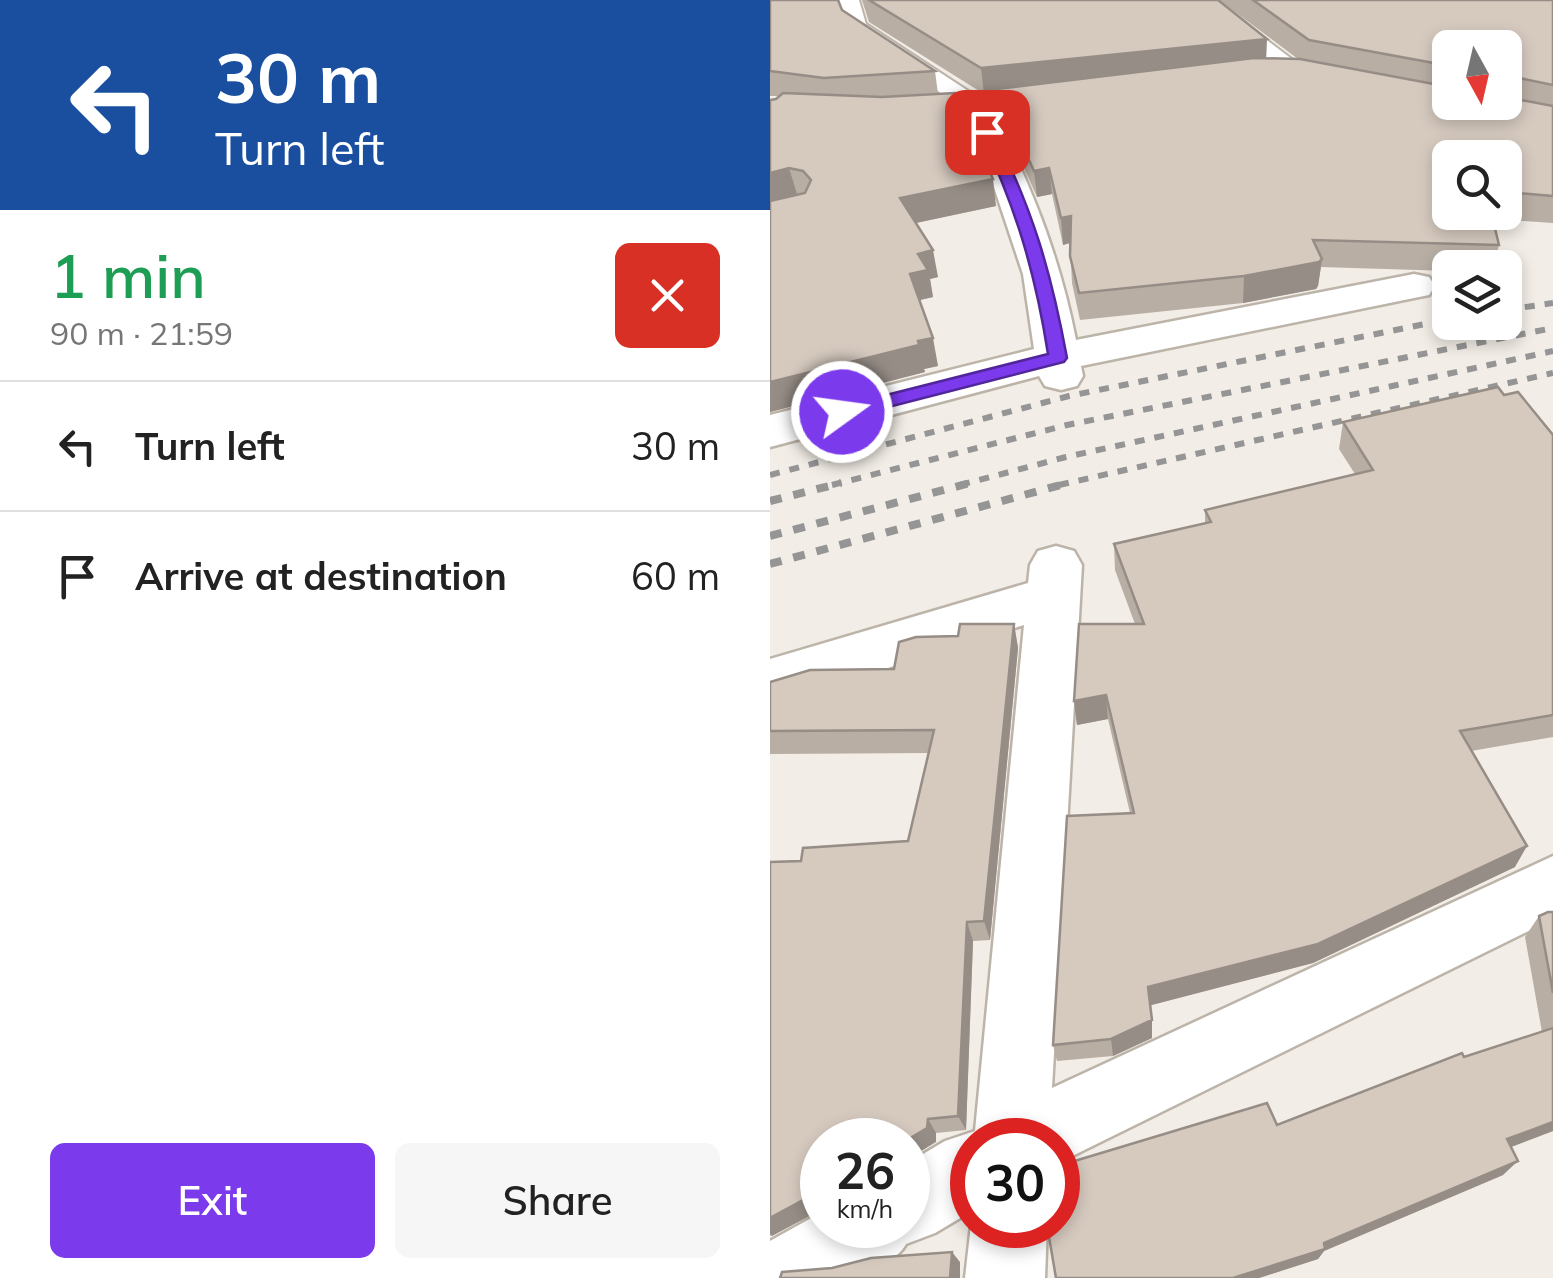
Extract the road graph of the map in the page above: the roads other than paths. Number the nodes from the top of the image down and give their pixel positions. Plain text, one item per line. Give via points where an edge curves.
1 (849, 0) edge
2 (1202, 0) edge
3 (1252, 73) edge
4 (1298, 74) junction
5 (1357, 85) edge
6 (968, 105) joint
7 (1414, 286) dead end
8 (1060, 367) junction
9 (770, 431) edge
10 (770, 682) edge
11 (1553, 886) edge
12 (1014, 1118) edge
13 (1070, 1118) edge
14 (836, 1248) edge
15 (1007, 1248) edge
16 (784, 1278) edge
17 (1005, 1278) edge

1 - 6 lane via 856,28
2 - 4 lane
3 - 4 lane
4 - 5 lane
6 - 8 street via 1014,187 1044,274
7 - 8 street
8 - 9 street
10 - 12 street via 1055,580
11 - 13 street
14 - 16 street
15 - 17 street

